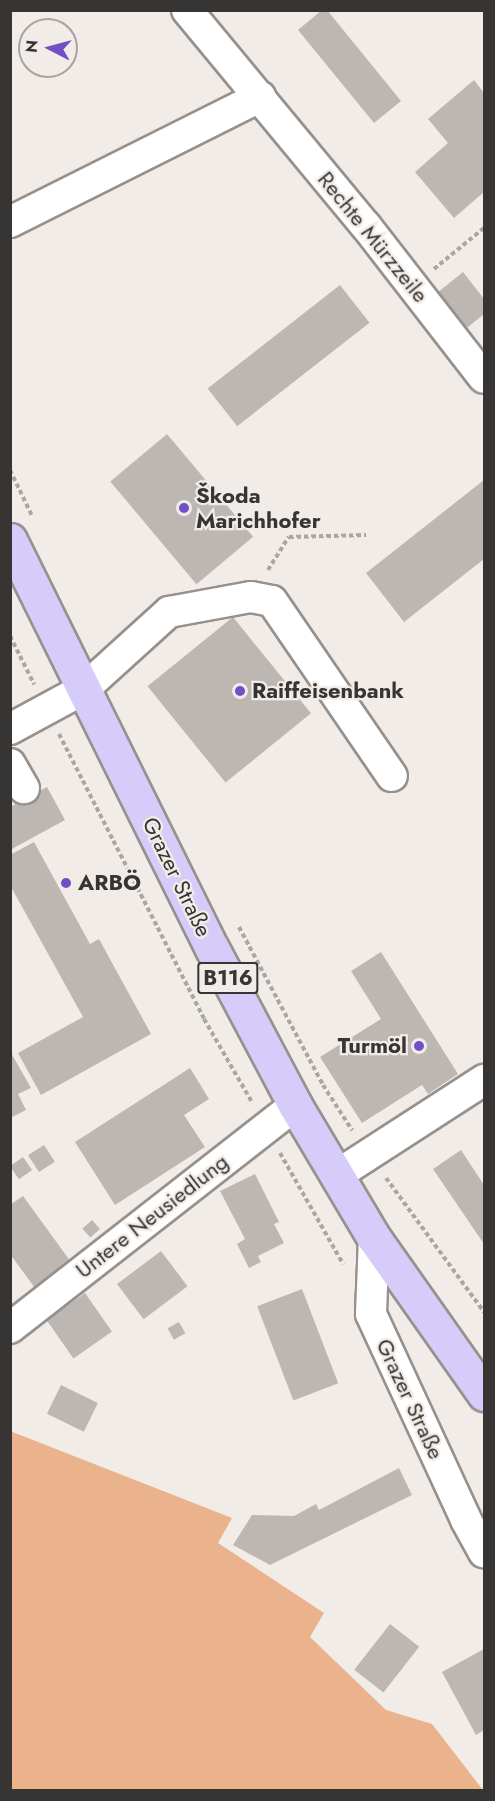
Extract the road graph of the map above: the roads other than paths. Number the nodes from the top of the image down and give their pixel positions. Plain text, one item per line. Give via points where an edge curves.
1 (187, 10) edge
2 (261, 97) junction
3 (10, 222) edge
4 (484, 378) edge
5 (23, 532) edge
6 (84, 689) junction
7 (10, 729) edge
8 (392, 776) dead end
9 (484, 1080) edge
10 (295, 1106) junction
11 (337, 1175) junction
12 (374, 1238) junction
13 (10, 1328) edge
14 (484, 1394) edge
15 (484, 1552) edge

1 - 2 street, Rechte Mürzzeile
2 - 3 street
2 - 4 street, Rechte Mürzzeile
5 - 6 main road, Grazer Straße / B116
6 - 7 street
6 - 8 street via 169,612 251,597 272,601
6 - 10 main road, Grazer Straße / B116
9 - 11 street
10 - 11 main road, Grazer Straße / B116
10 - 13 street, Untere Neusiedlung
11 - 12 main road, Grazer Straße / B116
12 - 14 main road, Grazer Straße / B116
12 - 15 street, Grazer Straße via 371,1314

